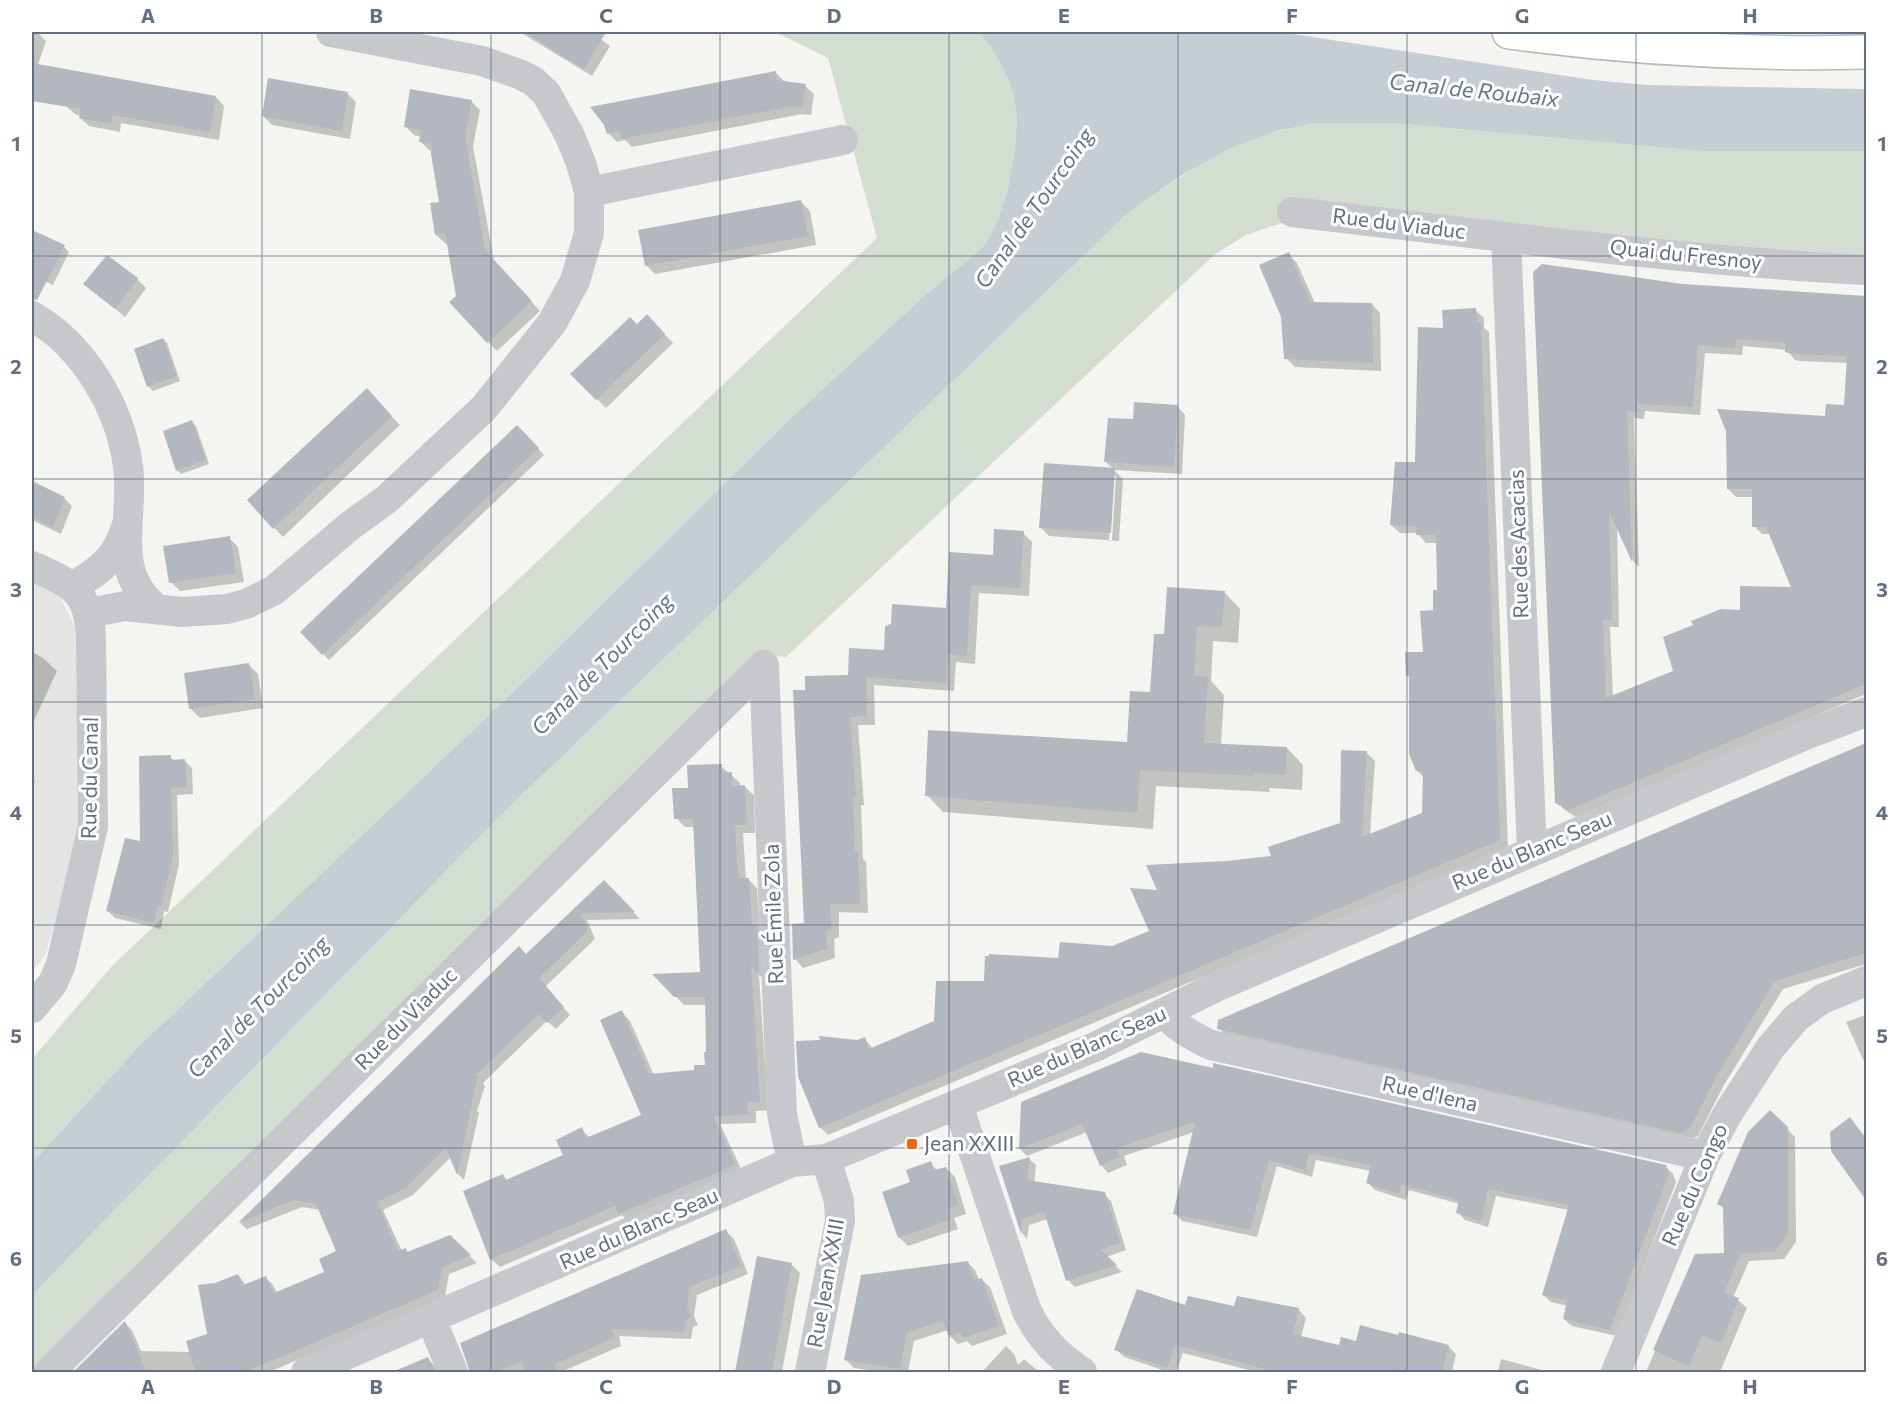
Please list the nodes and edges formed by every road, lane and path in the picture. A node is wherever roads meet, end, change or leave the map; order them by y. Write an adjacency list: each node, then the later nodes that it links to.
1 (331, 32): 5 (street)
2 (1509, 32): 3 (highway)
3 (1866, 52)
4 (843, 140): 5 (street)
5 (589, 192): 13 (street)
6 (1292, 212): 7 (street, Rue du Viaduc)
7 (1506, 237): 8 (street, Quai du Fresnoy); 17 (street, Rue des Acacias)
8 (1866, 270)
9 (32, 316): 10 (street)
10 (128, 518): 12 (street); 13 (street)
11 (32, 566): 12 (street)
12 (72, 586): 14 (street, Rue du Canal)
13 (156, 608): 14 (street)
14 (89, 613): 19 (street, Rue du Canal)
15 (764, 665): 24 (street, Rue Émile Zola); 26 (street, Rue du Viaduc)
16 (1866, 712): 17 (street, Rue du Blanc Seau)
17 (1532, 851): 20 (street, Rue du Blanc Seau)
18 (1866, 981): 22 (street, Rue du Congo)
19 (32, 1008)
20 (1164, 1013): 21 (street, Rue du Blanc Seau); 22 (street, Rue d'Iena)
21 (958, 1104): 23 (street, Rue du Blanc Seau); 30 (street)
22 (1704, 1156): 31 (street, Rue du Congo)
23 (826, 1159): 24 (street, Rue du Blanc Seau); 29 (street, Rue Jean XXIII)
24 (792, 1162): 25 (street, Rue du Blanc Seau)
25 (431, 1319): 27 (street, Rue du Blanc Seau); 28 (street)
26 (49, 1372)
27 (306, 1372)
28 (453, 1372)
29 (810, 1372)
30 (1082, 1372)
31 (1616, 1372)

